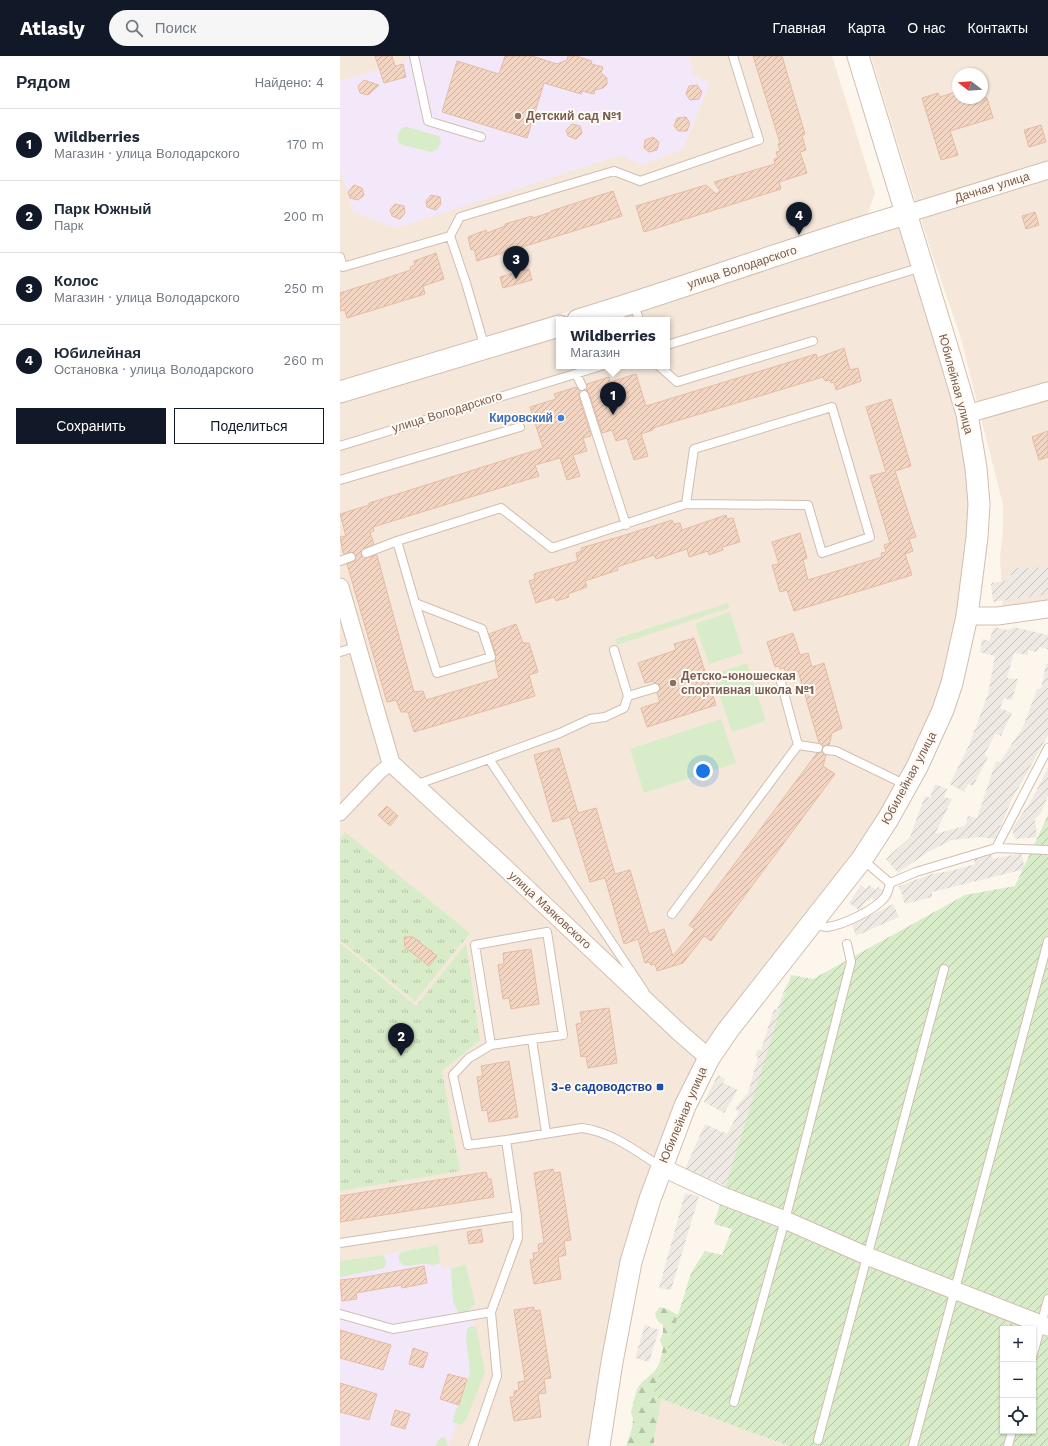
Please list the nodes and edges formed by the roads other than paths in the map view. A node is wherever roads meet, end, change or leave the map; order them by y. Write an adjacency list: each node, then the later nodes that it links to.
1 (414, 56): 4 (lane)
2 (733, 56): 7 (lane)
3 (858, 56): 6 (street, Юбилейная улица)
4 (481, 137)
5 (1048, 170): 6 (street, Дачная улица)
6 (906, 214): 9 (street, Юбилейная улица); 10 (street, улица Володарского)
7 (450, 236): 8 (lane); 15 (lane)
8 (340, 257)
9 (922, 267): 14 (lane); 23 (street, Юбилейная улица)
10 (637, 312): 11 (street, улица Володарского)
11 (600, 317)
12 (556, 327): 15 (street)
13 (813, 341): 17 (lane)
14 (670, 344)
15 (485, 348): 21 (street)
16 (592, 369): 18 (lane, улица Володарского)
17 (662, 369)
18 (576, 374): 19 (lane); 25 (lane, улица Володарского)
19 (582, 386)
20 (1048, 391): 23 (street)
21 (340, 392)
22 (584, 395): 28 (lane)
23 (967, 414): 36 (street, Юбилейная улица)
24 (520, 427): 26 (lane)
25 (340, 446)
26 (340, 480)
27 (686, 504): 27 (lane); 28 (lane)
28 (626, 524): 29 (lane)
29 (397, 541): 30 (lane); 34 (lane)
30 (366, 553)
31 (351, 557): 32 (lane)
32 (340, 561)
33 (340, 587): 37 (street)
34 (415, 603): 34 (lane)
35 (1048, 609): 36 (street)
36 (967, 616): 50 (street, Юбилейная улица)
37 (356, 647): 39 (lane); 48 (street)
38 (614, 650): 42 (lane)
39 (340, 652)
40 (781, 682): 43 (lane)
41 (656, 688): 42 (lane)
42 (628, 696): 47 (lane)
43 (798, 745): 44 (lane); 56 (lane)
44 (818, 748)
45 (1048, 748): 52 (lane)
46 (827, 750): 50 (lane)
47 (489, 759): 49 (lane); 62 (lane)
48 (391, 763): 49 (street, улица Маяковского); 51 (street)
49 (415, 785): 58 (street, улица Маяковского)
50 (907, 785): 54 (street, Юбилейная улица)
51 (340, 814)
52 (996, 848): 53 (lane); 55 (lane)
53 (1048, 850)
54 (862, 859): 55 (lane); 57 (street, Юбилейная улица)
55 (890, 883): 57 (lane)
56 (672, 914)
57 (811, 924): 65 (street, Юбилейная улица)
58 (552, 925): 62 (street, улица Маяковского); 63 (lane); 64 (lane)
59 (1048, 941): 73 (lane)
60 (847, 944): 70 (lane)
61 (944, 969): 72 (lane)
62 (659, 1013): 65 (street, улица Маяковского)
63 (532, 1039): 64 (lane); 66 (lane)
64 (490, 1045): 67 (lane)
65 (709, 1058): 68 (street, Юбилейная улица)
66 (546, 1133): 67 (lane); 68 (lane)
67 (506, 1140): 69 (lane)
68 (661, 1168): 70 (street); 83 (street, Юбилейная улица)
69 (517, 1216): 71 (lane); 75 (lane)
70 (785, 1220): 72 (street); 79 (lane)
71 (340, 1243)
72 (867, 1256): 73 (street); 81 (lane)
73 (955, 1290): 77 (street); 84 (lane)
74 (1048, 1299): 77 (lane)
75 (491, 1312): 76 (lane); 82 (lane)
76 (340, 1314)
77 (1045, 1326): 78 (lane)
78 (1036, 1347)
79 (734, 1402)
80 (1011, 1434): 85 (lane)
81 (818, 1440)
82 (473, 1446)
83 (599, 1446)
84 (913, 1446)
85 (1008, 1446)

